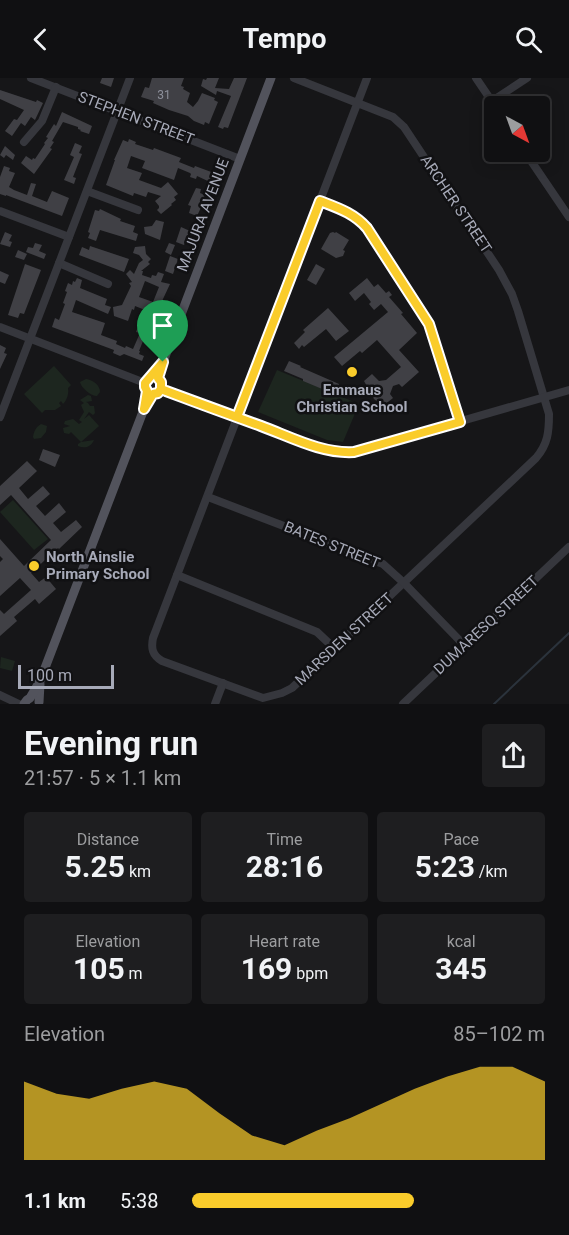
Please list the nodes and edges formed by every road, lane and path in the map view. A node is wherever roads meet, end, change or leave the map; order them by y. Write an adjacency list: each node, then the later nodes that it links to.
1 (31, 78): 8 (street, STEPHEN STREET)
2 (130, 78): 12 (street)
3 (271, 78): 14 (main road, MAJURA AVENUE)
4 (294, 78): 11 (street, ARCHER STREET)
5 (367, 78): 11 (street, MARSDEN STREET)
6 (476, 78): 9 (street)
7 (527, 78): 10 (street)
8 (56, 87): 12 (street, STEPHEN STREET); 13 (street)
9 (488, 96)
10 (504, 96)
11 (357, 103): 17 (street, MARSDEN STREET); 28 (street, ARCHER STREET)
12 (117, 111): 14 (street, STEPHEN STREET); 16 (street)
13 (24, 142)
14 (240, 159): 26 (main road, MAJURA AVENUE)
15 (532, 162): 20 (street)
16 (87, 191): 18 (street); 21 (street)
17 (320, 201): 30 (street, MARSDEN STREET); 31 (street)
18 (138, 210)
19 (0, 211): 21 (street)
20 (569, 217)
21 (69, 237): 22 (street)
22 (59, 263): 23 (street); 25 (street)
23 (108, 284)
24 (0, 327): 25 (street)
25 (30, 338): 26 (street); 29 (street)
26 (152, 385): 30 (street); 40 (main road)
27 (569, 390): 28 (street)
28 (544, 397): 31 (street); 35 (street, MARSDEN STREET)
29 (0, 417)
30 (237, 417): 31 (street); 32 (street, MARSDEN STREET)
31 (460, 422)
32 (208, 496): 34 (street, MARSDEN STREET); 35 (street, BATES STREET)
33 (569, 547): 36 (street, DUMARESQ STREET)
34 (177, 575): 37 (street); 38 (street, MARSDEN STREET)
35 (404, 583): 36 (street, BATES STREET); 37 (street, MARSDEN STREET)
36 (464, 645): 42 (street, DUMARESQ STREET)
37 (334, 648): 38 (street, MARSDEN STREET)
38 (223, 683): 41 (street)
39 (0, 695): 40 (street)
40 (30, 702)
41 (215, 704)
42 (404, 704)

